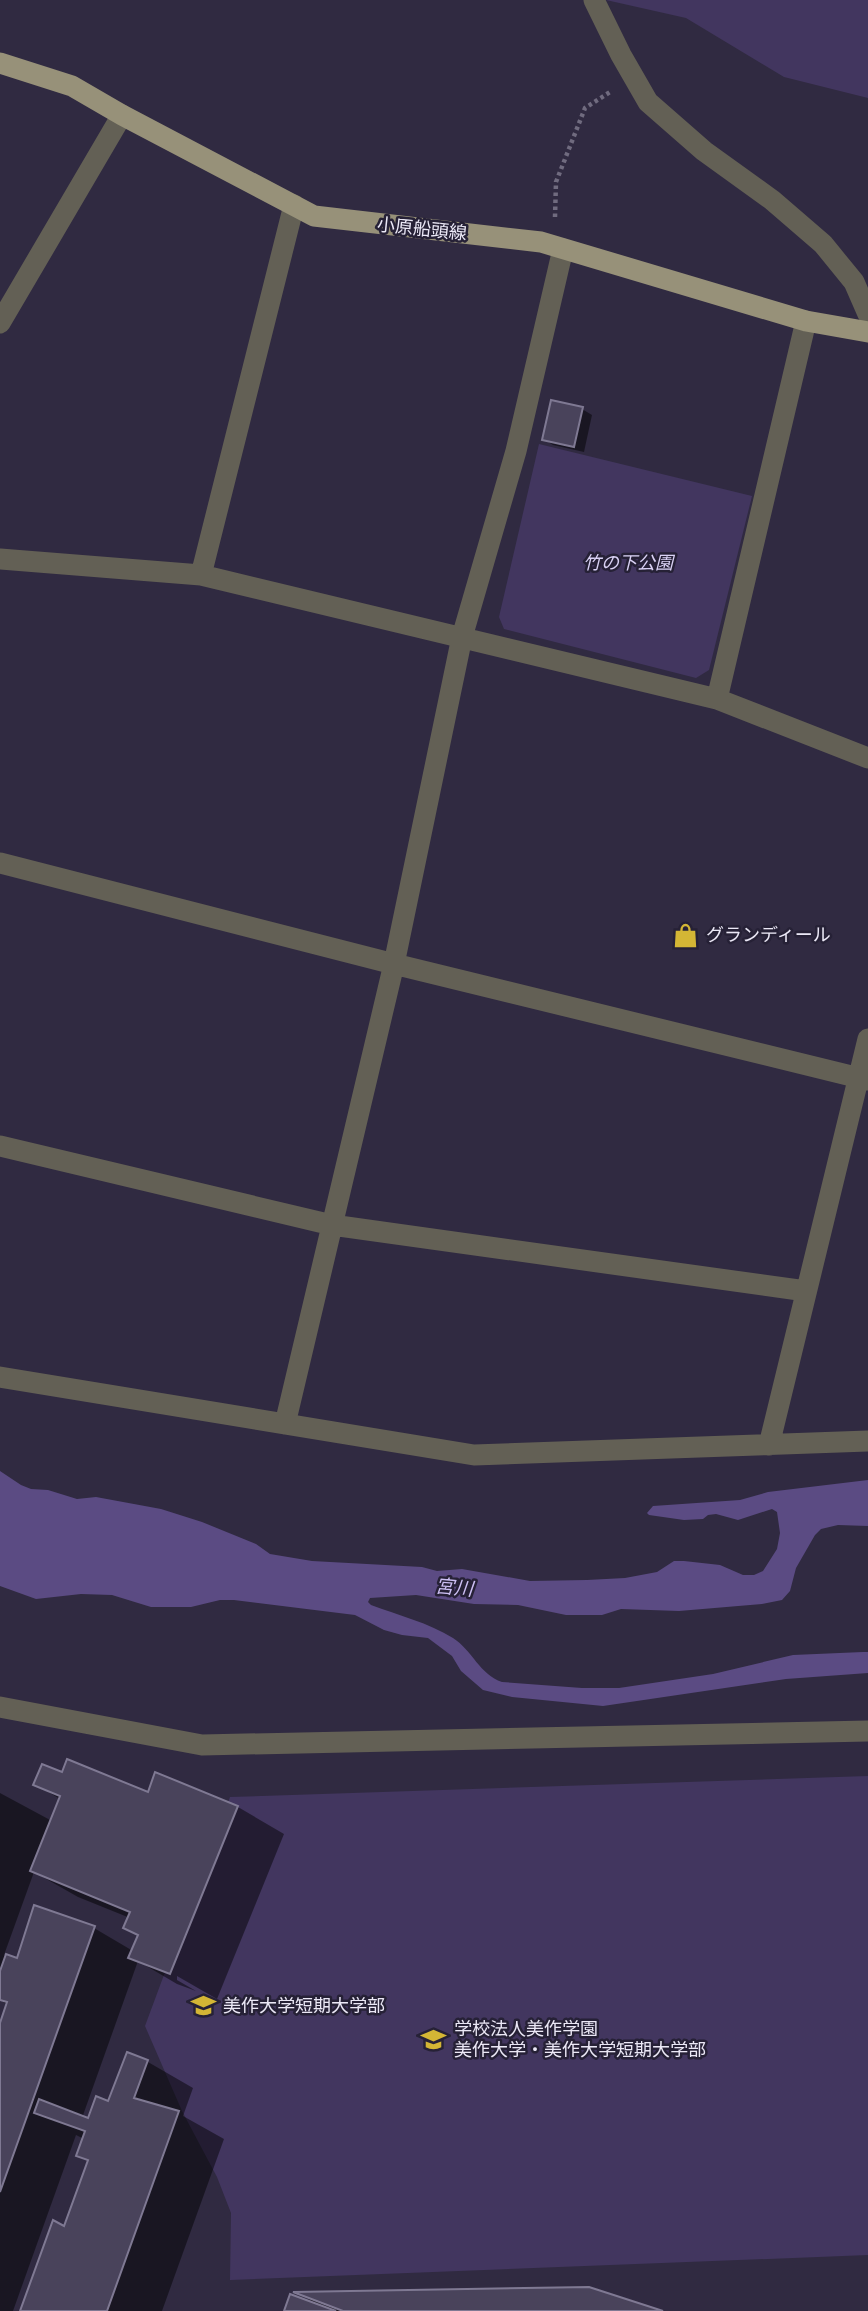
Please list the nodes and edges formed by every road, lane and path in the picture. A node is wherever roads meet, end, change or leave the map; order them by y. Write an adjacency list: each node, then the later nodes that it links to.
1 (594, 0): 3 (street)
2 (0, 63): 4 (main road, 小原船頭線)
3 (634, 78): 6 (path); 7 (street)
4 (122, 116): 5 (main road, 小原船頭線); 9 (street)
5 (294, 205): 6 (main road, 小原船頭線); 12 (street)
6 (563, 249): 8 (main road, 小原船頭線); 13 (street)
7 (868, 314)
8 (806, 321): 10 (main road, 小原船頭線); 14 (street)
9 (0, 323)
10 (868, 332)
11 (0, 559): 12 (street)
12 (201, 575): 13 (street)
13 (462, 637): 14 (street); 17 (street)
14 (717, 699): 15 (street)
15 (868, 758)
16 (0, 863): 17 (street)
17 (394, 964): 19 (street); 21 (street)
18 (868, 1039): 19 (street)
19 (863, 1079): 22 (street)
20 (0, 1146): 21 (street)
21 (332, 1225): 22 (street); 24 (street)
22 (806, 1291): 26 (street)
23 (0, 1377): 24 (street)
24 (285, 1424): 26 (street)
25 (868, 1441): 26 (street)
26 (769, 1446)
27 (0, 1707): 28 (street)
28 (868, 1731)

